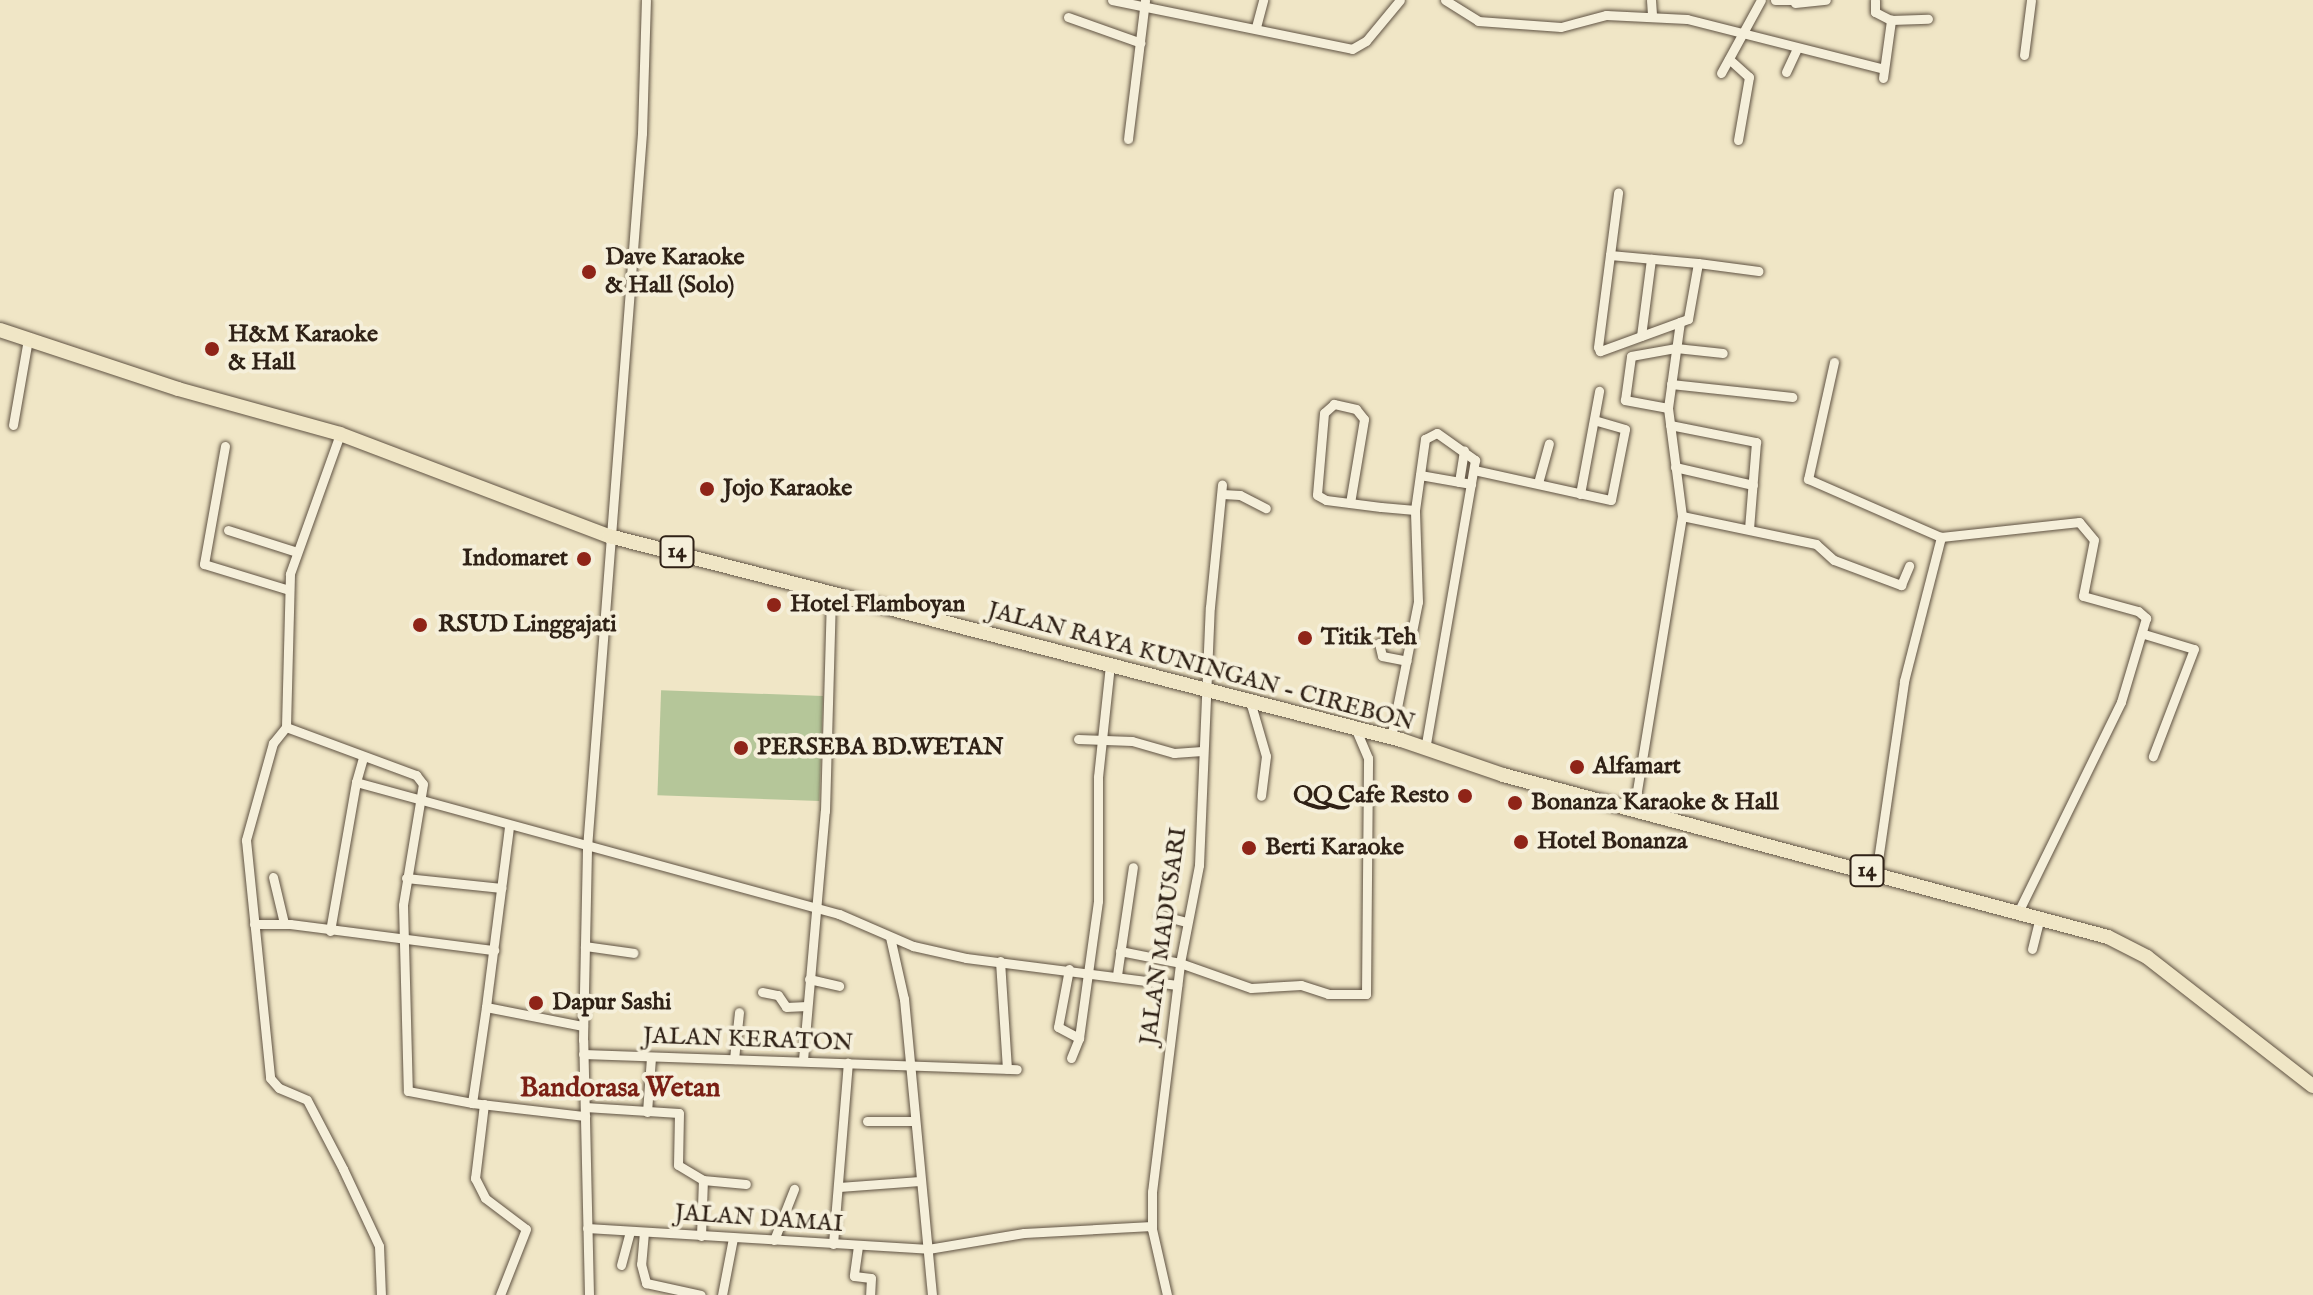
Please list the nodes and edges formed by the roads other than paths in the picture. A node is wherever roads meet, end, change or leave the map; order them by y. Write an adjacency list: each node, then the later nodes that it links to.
1 (646, 0): 65 (street)
2 (1112, 0): 13 (street)
3 (1263, 0): 18 (street)
4 (1400, 0): 18 (street)
5 (1445, 0): 14 (street)
6 (1651, 0): 14 (street)
7 (1761, 0): 19 (street)
8 (1775, 0): 12 (street)
9 (1826, 0): 12 (street)
10 (1875, 0): 17 (street)
11 (2031, 0): 22 (street)
12 (1796, 1)
13 (1145, 2): 18 (street); 20 (street)
14 (1652, 14): 19 (street)
15 (1068, 17): 20 (street)
16 (1928, 19): 17 (street)
17 (1891, 20): 21 (street)
18 (1256, 27)
19 (1742, 36): 21 (street); 23 (street)
20 (1141, 43): 26 (street)
21 (1797, 48): 24 (street)
22 (2024, 55)
23 (1729, 59): 25 (street); 27 (street)
24 (1786, 72)
25 (1721, 73)
26 (1128, 139)
27 (1738, 140)
28 (1618, 193): 29 (street)
29 (1610, 255): 30 (street); 35 (street)
30 (1651, 259): 31 (street); 35 (street)
31 (1698, 263): 32 (street); 33 (street)
32 (1758, 271)
33 (1680, 322): 35 (street); 37 (street)
34 (0, 330): 36 (highway, JALAN RAYA KUNINGAN - CIREBON / 14)
35 (1641, 336)
36 (28, 339): 45 (street); 47 (highway, JALAN RAYA KUNINGAN - CIREBON / 14)
37 (1676, 348): 38 (street); 40 (street); 43 (street)
38 (1723, 353)
39 (1834, 362): 66 (street)
40 (1671, 384): 42 (street); 43 (street)
41 (1599, 391): 44 (street)
42 (1792, 397)
43 (1668, 408): 46 (street)
44 (1594, 420): 58 (street); 58 (street)
45 (13, 425)
46 (1670, 425): 51 (street); 57 (street)
47 (340, 434): 65 (highway, JALAN RAYA KUNINGAN - CIREBON / 14); 67 (street)
48 (1549, 443): 55 (street)
49 (225, 446): 69 (street)
50 (1464, 450): 52 (street); 53 (street); 54 (street)
51 (1675, 467): 57 (street); 62 (street)
52 (1474, 470): 55 (street); 56 (street)
53 (1420, 475): 54 (street); 61 (street)
54 (1459, 482): 56 (street)
55 (1538, 483): 58 (street)
56 (1471, 484): 81 (street)
57 (1753, 485): 63 (street)
58 (1580, 494)
59 (1350, 503): 59 (street); 61 (street)
60 (1266, 508): 75 (street, JALAN MADUSARI)
61 (1415, 510): 73 (street)
62 (1682, 516): 63 (street); 88 (street)
63 (1749, 529): 68 (street)
64 (228, 530): 67 (street)
65 (609, 536): 70 (highway, JALAN RAYA KUNINGAN - CIREBON / 14); 90 (street)
66 (1941, 537): 71 (street); 92 (street)
67 (297, 552): 69 (street)
68 (1909, 566)
69 (289, 590): 77 (street)
70 (831, 594): 74 (highway, JALAN RAYA KUNINGAN - CIREBON / 14); 96 (street)
71 (2144, 634): 83 (street); 97 (street)
72 (1379, 643): 73 (street)
73 (1407, 661): 78 (street)
74 (1110, 665): 75 (highway, JALAN RAYA KUNINGAN - CIREBON / 14); 80 (street)
75 (1206, 689): 76 (highway, JALAN RAYA KUNINGAN - CIREBON / 14); 82 (street, JALAN MADUSARI)
76 (1250, 701): 78 (highway, JALAN RAYA KUNINGAN - CIREBON / 14); 86 (street)
77 (286, 727): 84 (street); 102 (street)
78 (1374, 734): 81 (highway, JALAN RAYA KUNINGAN - CIREBON / 14); 112 (street)
79 (1078, 739): 80 (street)
80 (1103, 741): 82 (street); 114 (street)
81 (1425, 748): 88 (highway, JALAN RAYA KUNINGAN - CIREBON / 14)
82 (1202, 751): 100 (street, JALAN MADUSARI)
83 (2153, 756)
84 (363, 758): 85 (street); 87 (street)
85 (356, 782): 87 (street); 103 (street)
86 (1261, 796)
87 (423, 799): 89 (street); 94 (street)
88 (1634, 809): 92 (highway, JALAN RAYA KUNINGAN - CIREBON / 14)
89 (509, 827): 90 (street); 95 (street)
90 (587, 848): 96 (street); 106 (street)
91 (1133, 867): 109 (street)
92 (1876, 874): 97 (highway, JALAN RAYA KUNINGAN - CIREBON / 14)
93 (273, 877): 101 (street)
94 (406, 878): 95 (street); 104 (street)
95 (501, 888): 108 (street)
96 (817, 908): 105 (street); 116 (street)
97 (2017, 914): 99 (highway, JALAN RAYA KUNINGAN - CIREBON / 14)
98 (1160, 915): 100 (street)
99 (2039, 921): 107 (street); 132 (highway, JALAN RAYA KUNINGAN - CIREBON / 14)
100 (1187, 922): 112 (street, JALAN MADUSARI)
101 (284, 923): 102 (street); 103 (street)
102 (254, 924): 155 (street)
103 (330, 931): 104 (street)
104 (402, 937): 108 (street); 133 (street)
105 (890, 937): 111 (street); 131 (street)
106 (585, 946): 110 (street); 123 (street)
107 (2032, 949)
108 (494, 950): 121 (street)
109 (1120, 951): 112 (street); 115 (street)
110 (634, 953)
111 (1000, 961): 113 (street); 131 (street, JALAN KERATON)
112 (1180, 963): 117 (street, JALAN MADUSARI)
113 (1069, 969): 114 (street); 124 (street)
114 (1090, 972): 115 (street); 124 (street)
115 (1117, 975): 117 (street)
116 (809, 979): 118 (street); 120 (street)
117 (1177, 985): 144 (street, JALAN MADUSARI)
118 (839, 986)
119 (762, 992): 120 (street)
120 (807, 1006): 129 (street)
121 (486, 1007): 123 (street); 133 (street)
122 (739, 1012): 128 (street)
123 (583, 1026): 125 (street)
124 (1079, 1038): 127 (street)
125 (583, 1054): 126 (street, JALAN KERATON); 135 (street)
126 (651, 1057): 128 (street, JALAN KERATON); 136 (street)
127 (1071, 1058)
128 (734, 1059): 129 (street, JALAN KERATON)
129 (803, 1060): 130 (street, JALAN KERATON)
130 (848, 1063): 131 (street, JALAN KERATON); 142 (street)
131 (910, 1067): 138 (street)
132 (2313, 1086)
133 (472, 1103): 134 (street)
134 (484, 1104): 135 (street); 156 (street)
135 (585, 1112): 136 (street); 145 (street)
136 (647, 1112): 139 (street)
137 (867, 1121): 138 (street)
138 (914, 1121): 140 (street)
139 (703, 1180): 141 (street); 148 (street)
140 (920, 1181): 142 (street); 153 (street)
141 (746, 1184)
142 (839, 1187): 151 (street)
143 (794, 1189): 150 (street)
144 (1152, 1226): 153 (street, JALAN DAMAI); 162 (street, JALAN MADUSARI)
145 (587, 1228): 146 (street, JALAN DAMAI); 157 (street)
146 (630, 1231): 147 (street, JALAN DAMAI); 154 (street)
147 (644, 1232): 148 (street, JALAN DAMAI); 158 (street)
148 (701, 1236): 149 (street, JALAN DAMAI)
149 (733, 1238): 150 (street, JALAN DAMAI); 159 (street)
150 (774, 1240): 151 (street, JALAN DAMAI)
151 (833, 1244): 152 (street, JALAN DAMAI)
152 (858, 1246): 153 (street, JALAN DAMAI); 160 (street)
153 (928, 1249): 161 (street)
154 (621, 1265)
155 (381, 1295)
156 (500, 1295)
157 (589, 1295)
158 (701, 1295)
159 (722, 1295)
160 (870, 1295)
161 (932, 1295)
162 (1167, 1295)

